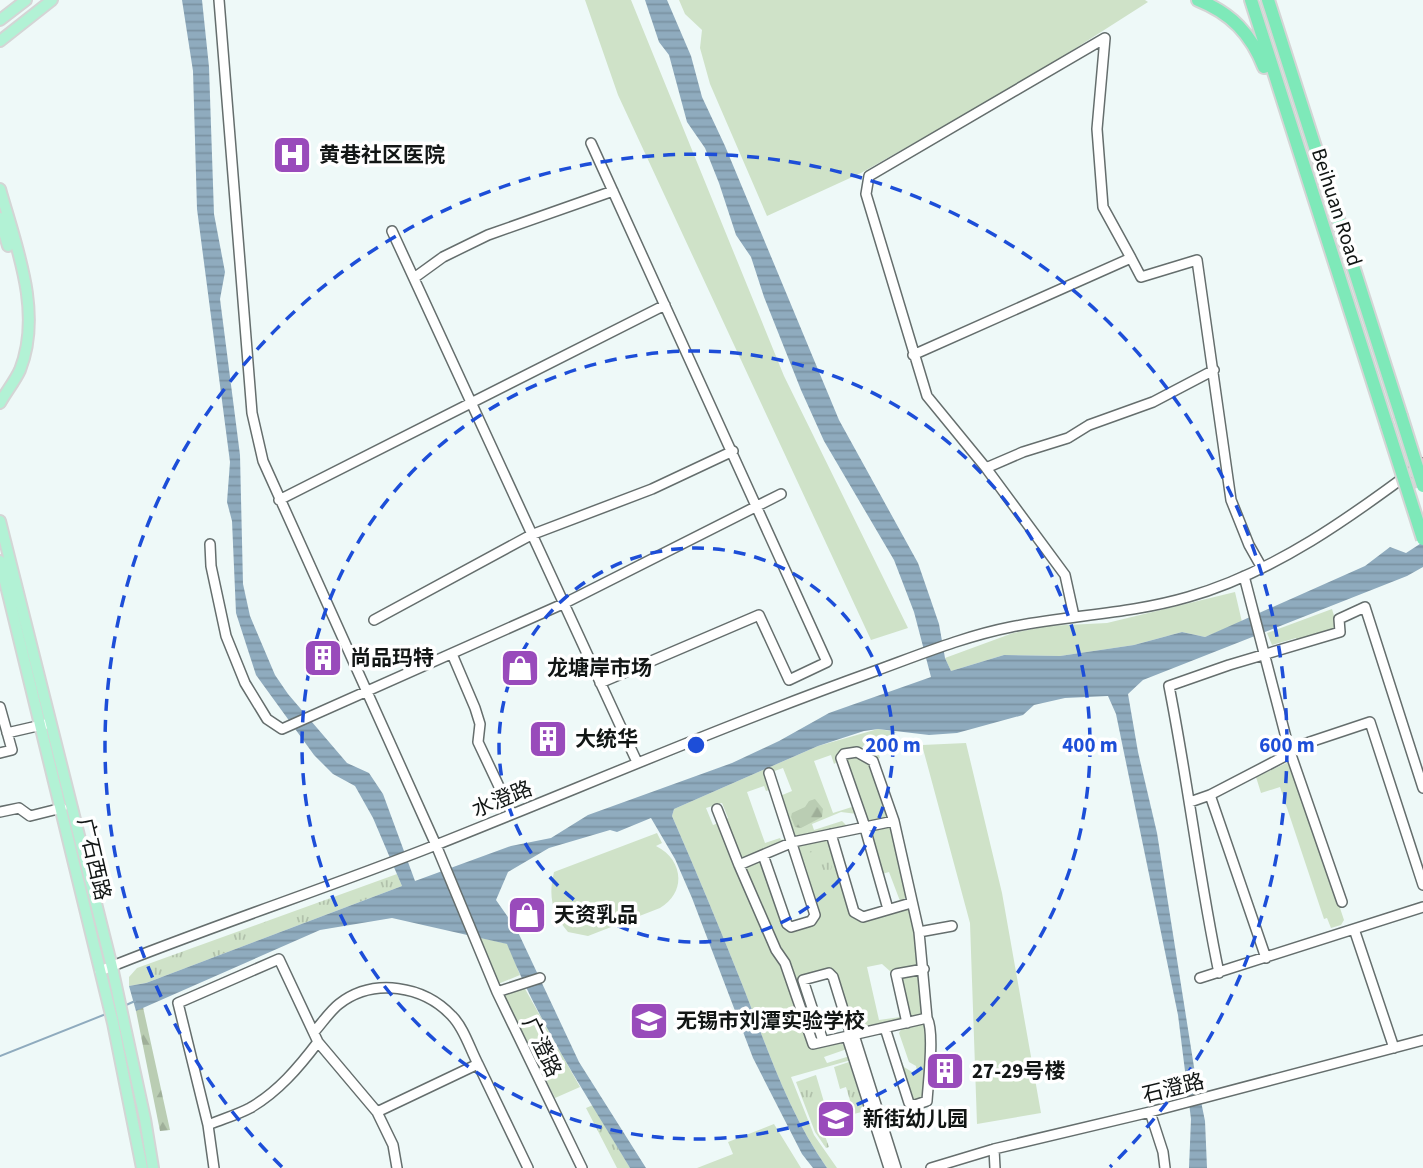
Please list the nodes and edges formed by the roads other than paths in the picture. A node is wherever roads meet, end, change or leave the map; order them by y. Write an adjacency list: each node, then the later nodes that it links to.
1 (26, 0): 9 (main road)
2 (52, 0): 10 (main road)
3 (219, 0): 30 (street, 广澄路)
4 (1198, 0): 11 (highway)
5 (1251, 0): 11 (highway, Beihuan Road)
6 (1268, 0): 8 (highway, Beihuan Road)
7 (1278, 0): 8 (highway)
8 (1273, 16): 28 (highway, Beihuan Road, bridge)
9 (0, 20)
10 (0, 41)
11 (1289, 119): 34 (highway, Beihuan Road, bridge)
12 (591, 143): 14 (street)
13 (0, 189): 23 (main road)
14 (613, 191): 18 (street); 19 (street)
15 (0, 218): 22 (main road)
16 (392, 231): 18 (street)
17 (1130, 258): 20 (street); 20 (street); 21 (street)
18 (414, 278): 24 (street)
19 (666, 305): 24 (street); 25 (street)
20 (913, 355): 27 (street)
21 (1214, 370): 27 (street); 37 (street)
22 (0, 381)
23 (0, 403)
24 (472, 403): 30 (street); 33 (street)
25 (733, 451): 31 (street); 33 (street)
26 (1423, 463): 37 (street, 水澄路)
27 (986, 468): 40 (street)
28 (1423, 486)
29 (781, 494): 31 (street)
30 (279, 500): 45 (street, 广澄路)
31 (757, 505): 39 (street); 44 (street)
32 (0, 521): 47 (main road)
33 (531, 535): 39 (street); 41 (street)
34 (1423, 539)
35 (210, 544): 45 (street)
36 (0, 561): 47 (main road, 广石西路)
37 (1262, 568): 38 (street, 水澄路)
38 (1244, 576): 40 (street, 水澄路); 43 (street)
39 (565, 603): 42 (street); 44 (street)
40 (1074, 616): 51 (street, 水澄路)
41 (374, 620)
42 (452, 654): 45 (street); 59 (street)
43 (1265, 655): 49 (street); 53 (street); 55 (street)
44 (600, 683): 51 (street)
45 (368, 692): 64 (street, 广澄路)
46 (0, 707): 48 (street)
47 (46, 724): 48 (street); 56 (main road, 广石西路); 76 (main road)
48 (7, 733): 50 (street)
49 (1290, 751): 54 (street); 67 (street); 68 (street)
50 (0, 753)
51 (638, 762): 59 (street, 水澄路)
52 (769, 773): 63 (street)
53 (1423, 788)
54 (1210, 794): 55 (street); 75 (street)
55 (1190, 802): 79 (street)
56 (62, 808): 58 (street); 78 (main road, 广石西路)
57 (717, 809): 66 (street)
58 (0, 813)
59 (512, 814): 64 (street, 水澄路)
60 (894, 821): 61 (street); 61 (street); 74 (street)
61 (864, 827): 62 (street); 71 (street)
62 (831, 834): 63 (street); 71 (street)
63 (793, 842): 65 (street); 65 (street)
64 (436, 845): 76 (street, 水澄路); 82 (street, 广澄路)
65 (764, 855): 66 (street)
66 (739, 865): 84 (street)
67 (1423, 885)
68 (1342, 902)
69 (911, 903): 71 (street)
70 (1423, 907): 73 (street)
71 (888, 909)
72 (952, 926): 74 (street)
73 (1354, 929): 75 (street); 94 (street)
74 (919, 932): 77 (street)
75 (1266, 958): 79 (street)
76 (112, 967): 78 (street, 水澄路); 86 (main road)
77 (923, 969): 85 (street); 87 (street)
78 (100, 971): 86 (main road, 广石西路)
79 (1219, 972): 81 (street)
80 (540, 978): 82 (street)
81 (1200, 978)
82 (497, 992): 105 (street, 广澄路)
83 (806, 992): 84 (street); 90 (street); 92 (street)
84 (796, 994): 92 (street)
85 (927, 1018): 87 (street); 88 (street)
86 (118, 1022): 100 (main road, 广石西路); 101 (main road)
87 (907, 1023): 88 (street)
88 (885, 1028): 90 (street)
89 (314, 1032): 93 (street); 95 (street); 98 (street)
90 (851, 1036): 92 (street); 106 (street); 107 (street)
91 (1423, 1040): 94 (street, 石澄路)
92 (823, 1041)
93 (318, 1042): 96 (street); 98 (street)
94 (1394, 1048): 97 (street, 石澄路)
95 (478, 1064): 96 (street); 104 (street)
96 (377, 1112): 103 (street)
97 (1150, 1112): 99 (street, 石澄路); 110 (street)
98 (208, 1125): 102 (street)
99 (994, 1149): 108 (street, 石澄路); 109 (street)
100 (142, 1168)
101 (153, 1168)
102 (214, 1168)
103 (397, 1168)
104 (528, 1168)
105 (582, 1168)
106 (889, 1168)
107 (896, 1168)
108 (931, 1168)
109 (995, 1168)
110 (1165, 1168)

